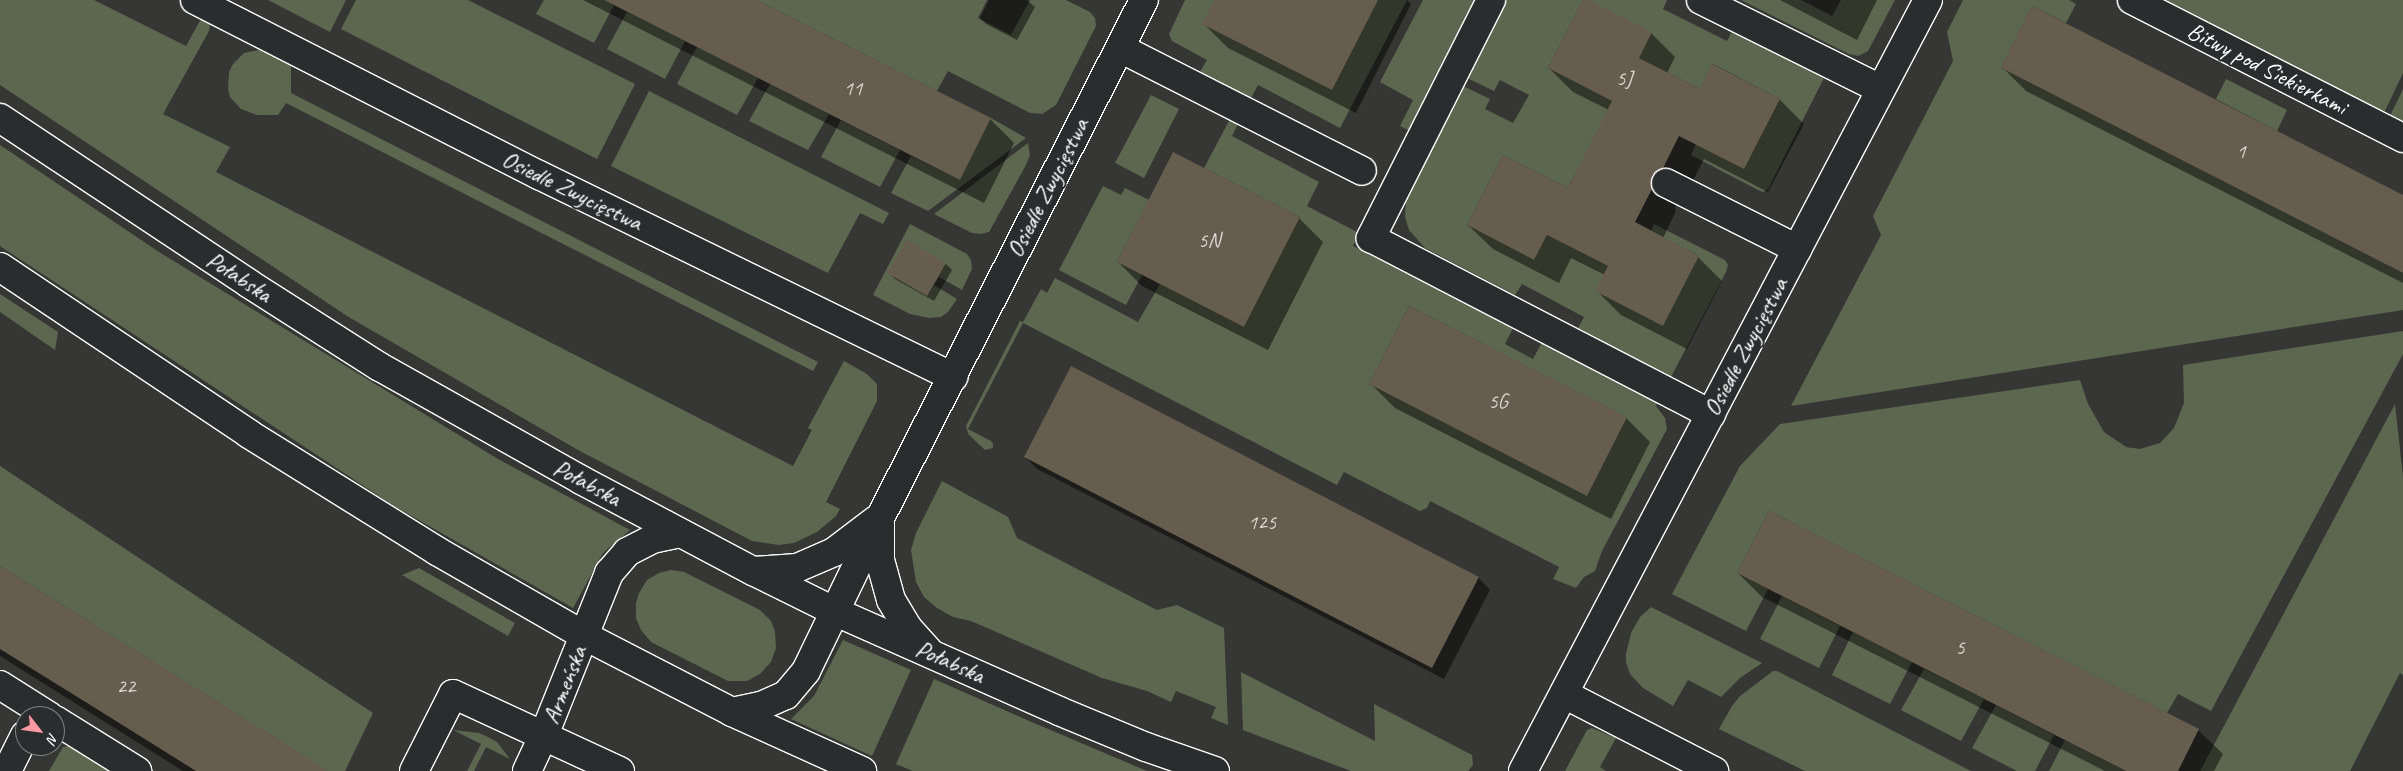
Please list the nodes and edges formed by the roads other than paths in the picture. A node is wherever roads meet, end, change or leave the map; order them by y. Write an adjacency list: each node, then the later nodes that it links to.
1 (195, 0): 15 (street, Osiedle Zwycięstwa)
2 (1144, 0): 7 (street, Osiedle Zwycięstwa)
3 (1491, 0): 16 (street)
4 (1702, 0): 8 (street)
5 (1928, 0): 8 (street, Osiedle Zwycięstwa)
6 (2132, 0): 10 (street, Bitwy pod Siekierkami)
7 (1120, 48): 11 (street); 15 (street, Osiedle Zwycięstwa)
8 (1880, 89): 13 (street, Osiedle Zwycięstwa)
9 (0, 118): 18 (street, Połabska)
10 (2403, 138)
11 (1362, 171)
12 (1666, 184): 13 (street)
13 (1797, 249): 16 (street, Osiedle Zwycięstwa)
14 (0, 267): 21 (street)
15 (952, 377): 17 (street, Osiedle Zwycięstwa)
16 (1711, 414): 24 (street, Osiedle Zwycięstwa)
17 (880, 518): 19 (street); 20 (street, Osiedle Zwycięstwa); 22 (street)
18 (680, 533): 19 (street, Połabska); 21 (street, Armeńska)
19 (753, 571): 20 (street, Połabska)
20 (836, 612): 22 (street, Połabska); 26 (street, Osiedle Zwycięstwa)
21 (585, 636): 26 (street); 28 (street, Armeńska)
22 (931, 654): 36 (street, Połabska)
23 (0, 685): 25 (street)
24 (1564, 694): 37 (street, Osiedle Zwycięstwa); 38 (street)
25 (31, 706)
26 (732, 712): 35 (street)
27 (65, 728): 31 (street)
28 (544, 735): 32 (street, Armeńska); 33 (street, Armeńska); 34 (street)
29 (15, 755): 30 (street)
30 (7, 771)
31 (137, 771)
32 (414, 771)
33 (526, 771)
34 (620, 771)
35 (862, 771)
36 (1215, 771)
37 (1523, 771)
38 (1714, 771)

